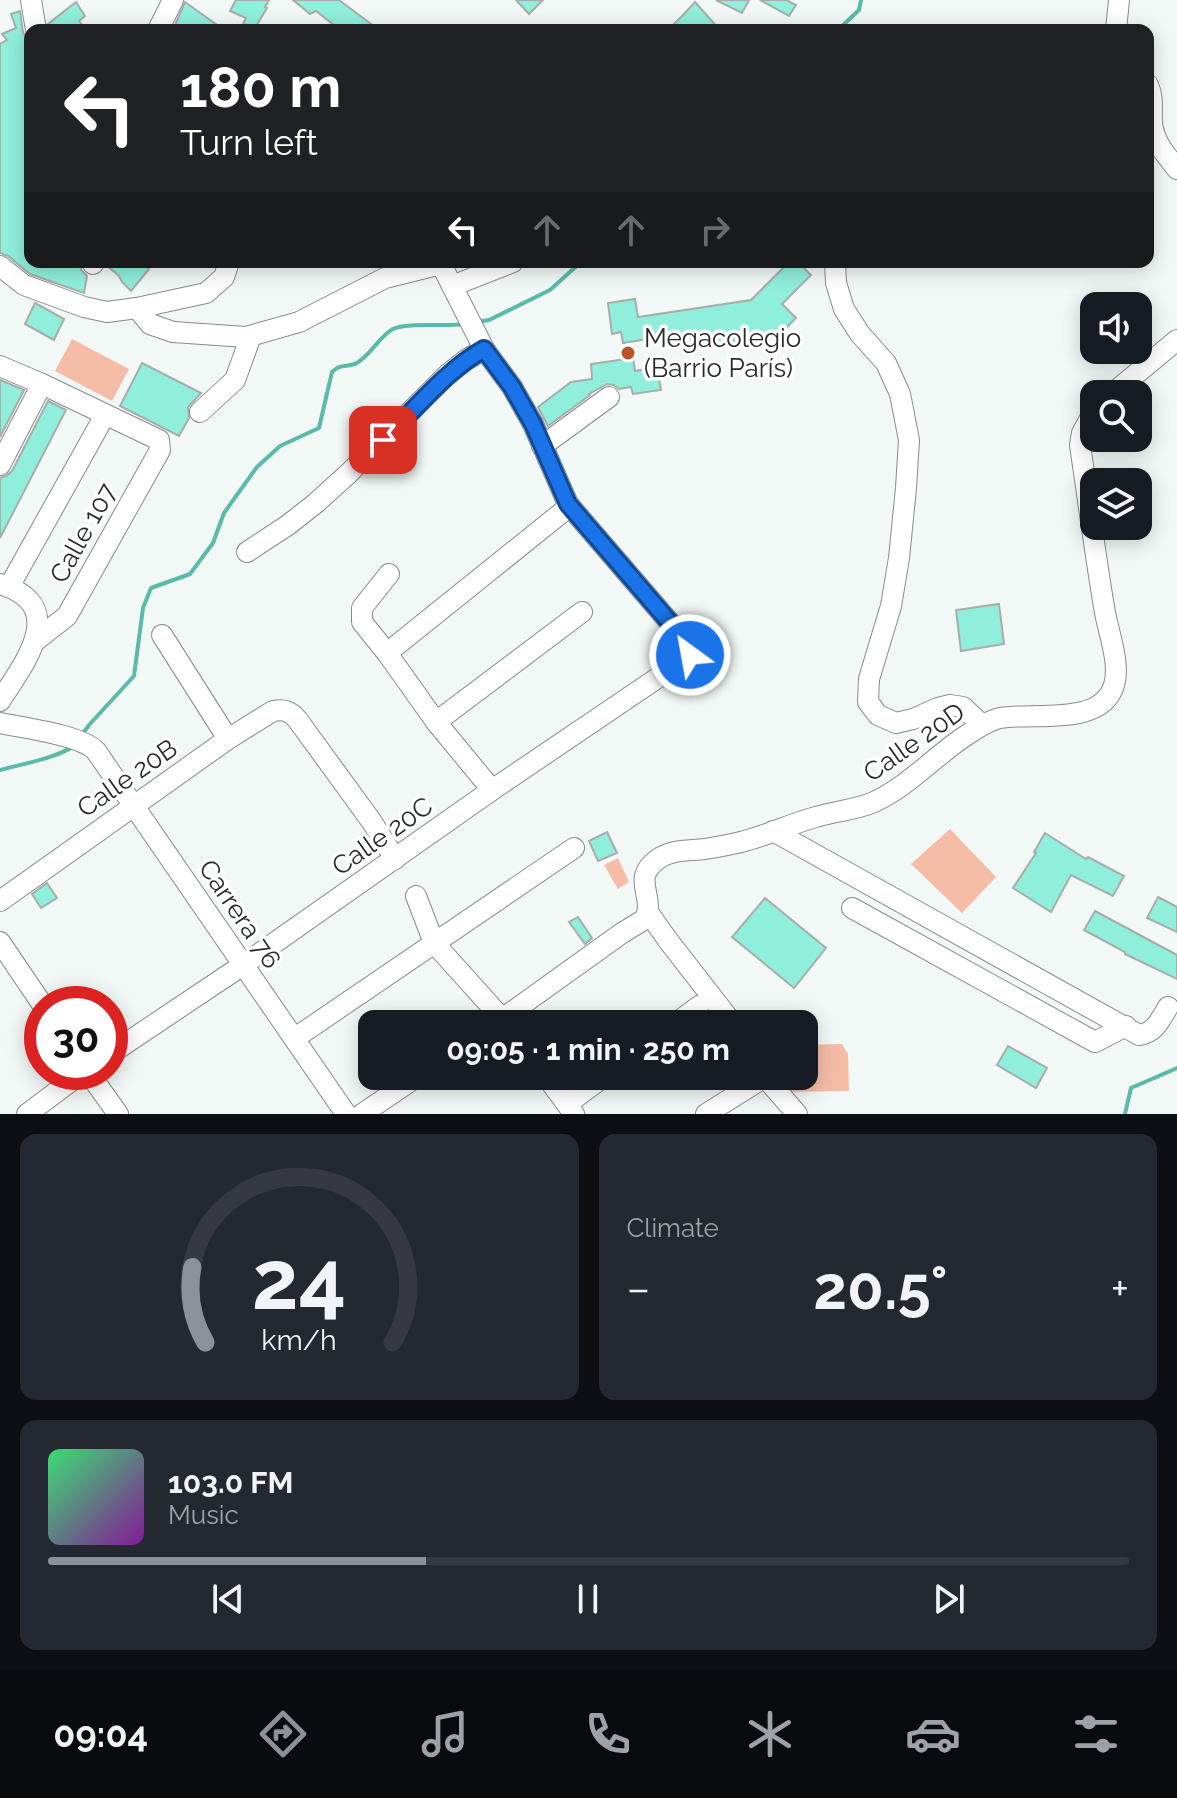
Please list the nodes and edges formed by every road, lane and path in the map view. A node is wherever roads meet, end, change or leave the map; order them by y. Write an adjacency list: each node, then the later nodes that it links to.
1 (31, 0): 4 (street)
2 (173, 0): 5 (street)
3 (1119, 0): 6 (street)
4 (35, 24)
5 (161, 24)
6 (1117, 24)
7 (1154, 132): 8 (street)
8 (1177, 169)
9 (0, 266): 16 (street)
10 (227, 268): 16 (street)
11 (425, 268): 17 (street)
12 (443, 268): 15 (street)
13 (503, 268): 15 (street)
14 (835, 268): 40 (street)
15 (457, 295): 18 (street)
16 (137, 308): 17 (street)
17 (251, 336): 24 (street)
18 (480, 340): 26 (street); 30 (street)
19 (1177, 340): 21 (street)
20 (0, 366): 22 (street)
21 (1129, 380)
22 (42, 384): 25 (street); 28 (street)
23 (609, 397): 26 (street)
24 (200, 412)
25 (105, 415): 32 (street); 35 (street, Calle 107)
26 (542, 446): 42 (street, Calle 20C)
27 (1081, 452): 40 (street, Calle 20D)
28 (0, 465)
29 (565, 510): 36 (street)
30 (247, 552)
31 (389, 574): 36 (street)
32 (4, 585): 35 (street, Calle 107)
33 (582, 612): 38 (street)
34 (162, 635): 41 (street)
35 (35, 641): 37 (street, Calle 107)
36 (387, 653): 38 (street)
37 (0, 701)
38 (436, 722): 42 (street)
39 (0, 723): 43 (street, Carrera 76)
40 (982, 725): 44 (street, Calle 20D)
41 (228, 739): 43 (street, Calle 20B); 46 (street, Calle 20B)
42 (492, 790): 46 (street, Calle 20C)
43 (134, 805): 48 (street, Calle 20B); 53 (street, Carrera 76)
44 (773, 831): 50 (street, Calle 20D); 61 (street)
45 (574, 848): 52 (street)
46 (395, 859): 53 (street, Calle 20C)
47 (416, 896): 52 (street)
48 (0, 901)
49 (852, 908): 61 (street)
50 (648, 912): 58 (street); 60 (street)
51 (0, 942): 54 (street)
52 (434, 943): 57 (street); 62 (street)
53 (243, 965): 62 (street, Carrera 76); 63 (street, Calle 20C)
54 (30, 986)
55 (699, 1006): 59 (street)
56 (1168, 1007): 61 (street)
57 (492, 1010)
58 (518, 1010)
59 (694, 1010)
60 (722, 1010)
61 (1126, 1026)
62 (295, 1038): 74 (street, Carrera 76)
63 (128, 1042)
64 (60, 1090): 72 (street)
65 (99, 1090): 73 (street)
66 (397, 1090): 75 (street)
67 (557, 1090): 71 (street)
68 (591, 1090): 71 (street)
69 (744, 1090): 76 (street)
70 (776, 1090): 77 (street)
71 (571, 1109)
72 (27, 1114)
73 (118, 1114)
74 (346, 1114)
75 (362, 1114)
76 (706, 1114)
77 (797, 1114)

